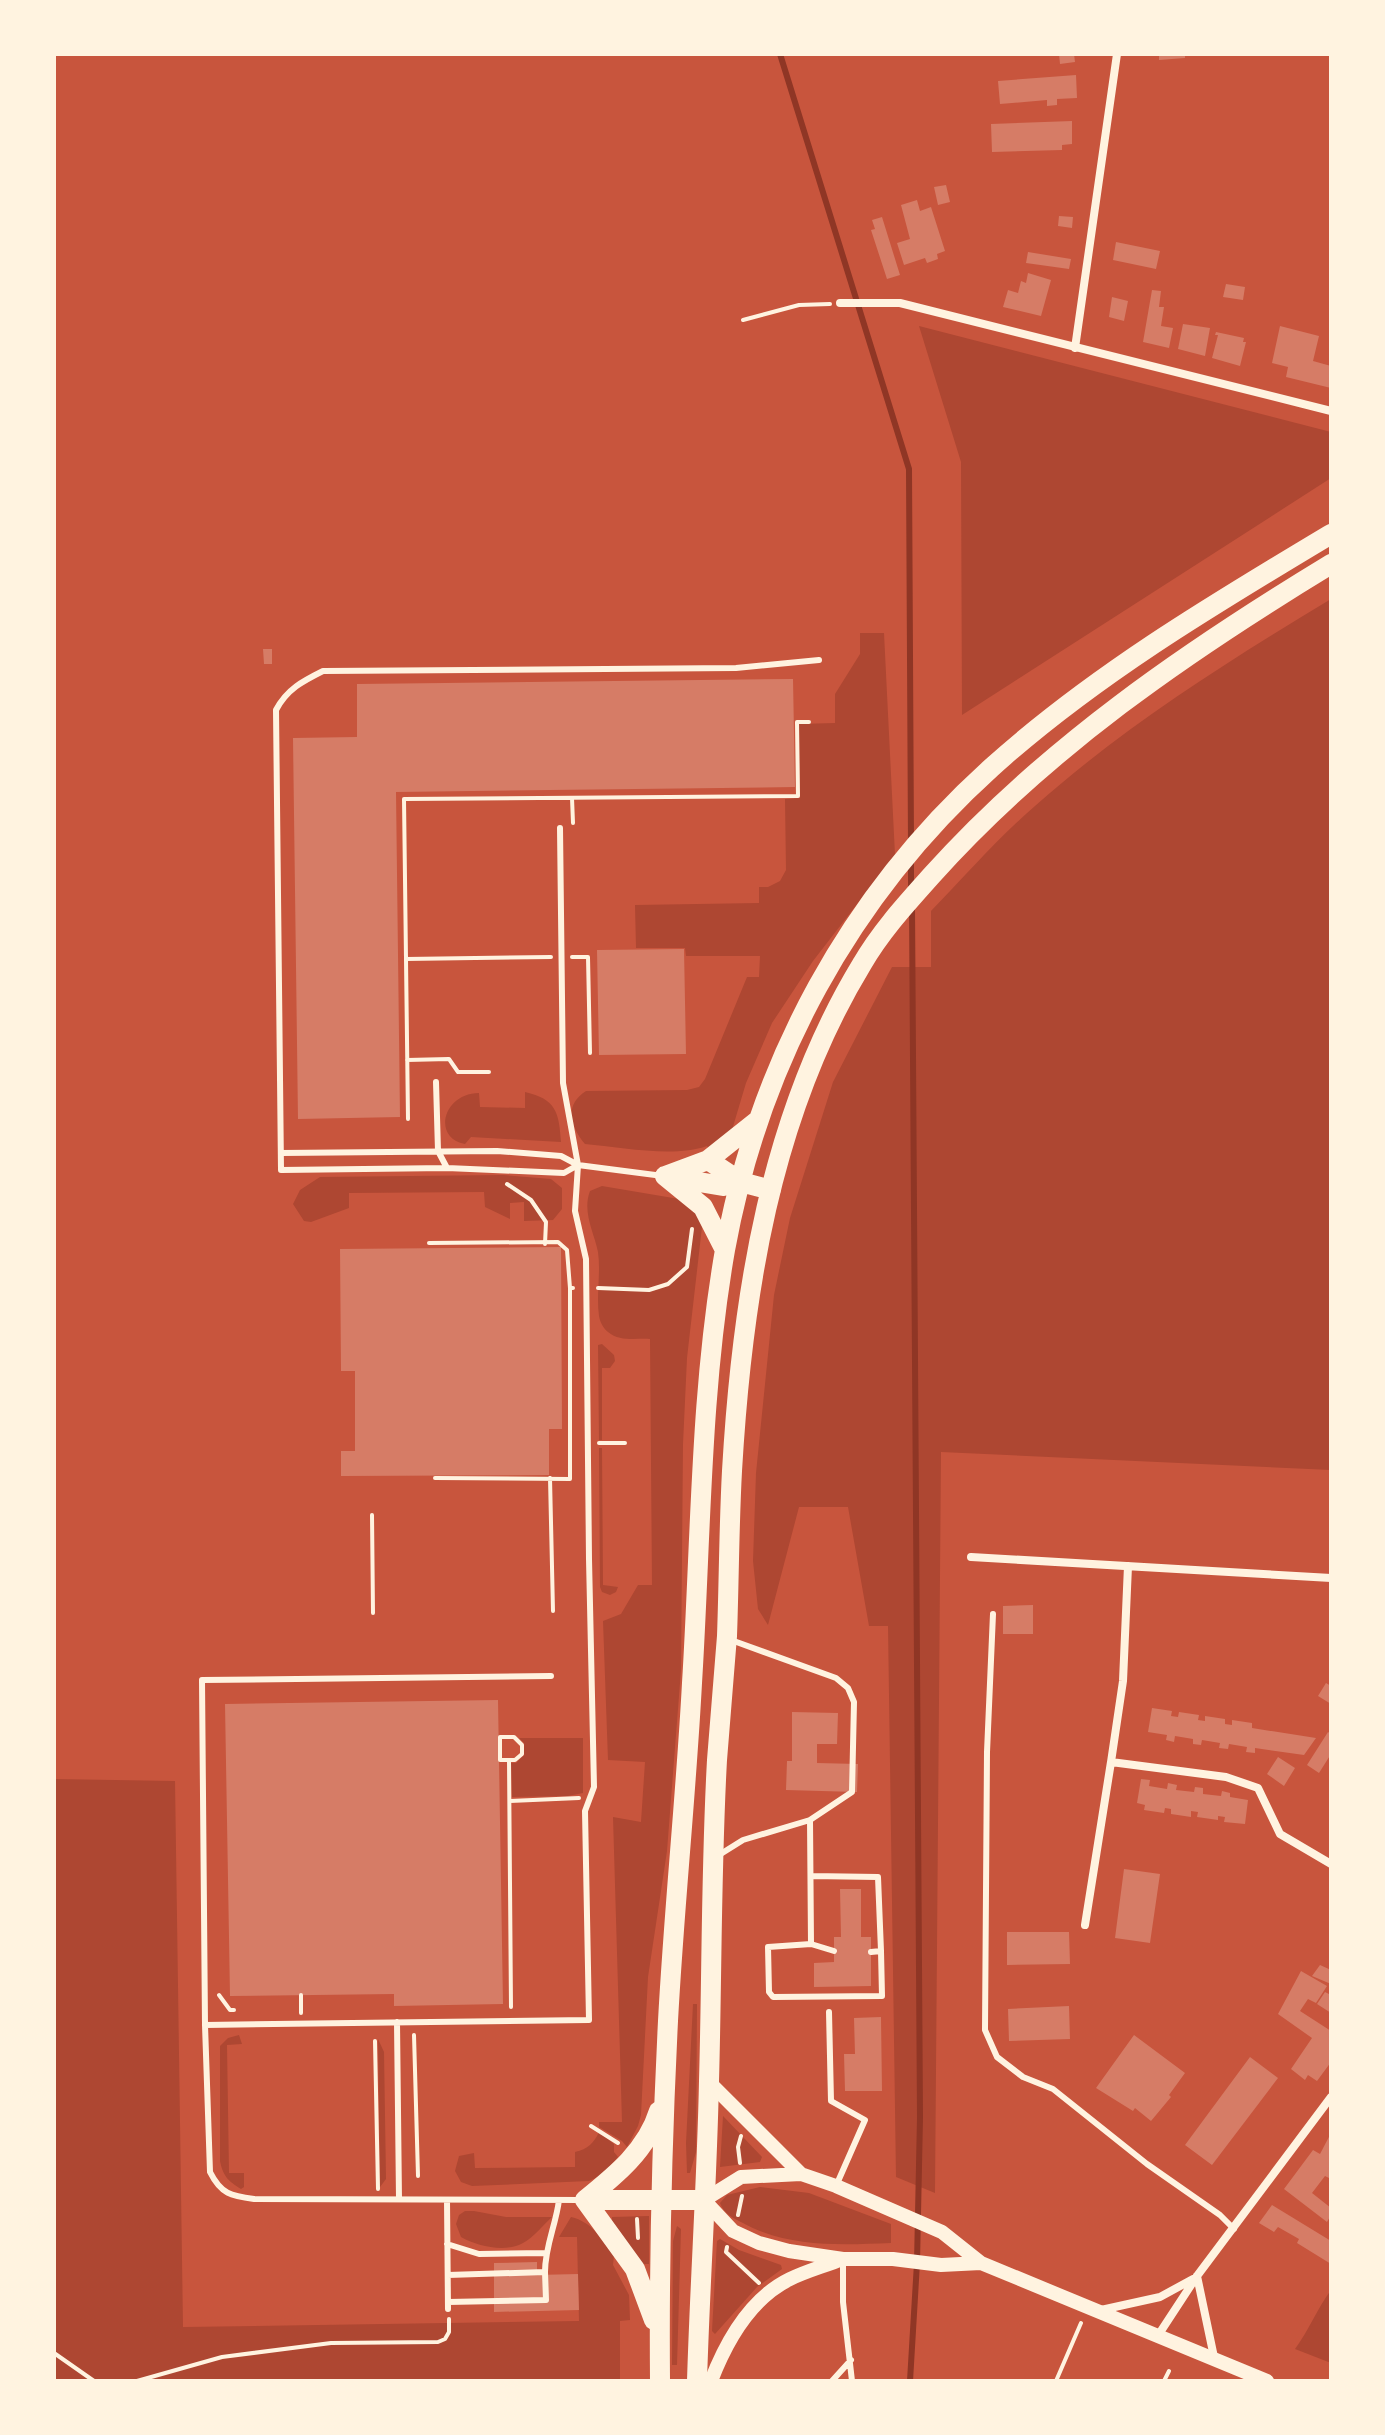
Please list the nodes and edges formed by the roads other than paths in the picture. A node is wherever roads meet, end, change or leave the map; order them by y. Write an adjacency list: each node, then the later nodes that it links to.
1 (1117, 54): 3 (street)
2 (840, 303): 3 (street)
3 (1075, 348): 4 (street)
4 (1331, 411)
5 (1331, 534): 10 (main road)
6 (1331, 564): 18 (main road)
7 (819, 660): 12 (lane)
8 (560, 828): 14 (lane)
9 (436, 1082): 11 (lane)
10 (757, 1121): 13 (main road); 17 (main road)
11 (438, 1151): 12 (lane); 14 (lane); 15 (lane)
12 (281, 1153): 15 (lane)
13 (708, 1160): 16 (main road); 17 (main road)
14 (578, 1165): 15 (lane); 16 (lane); 37 (lane)
15 (447, 1168)
16 (665, 1176): 17 (main road); 19 (main road)
17 (741, 1182): 18 (main road); 19 (main road)
18 (771, 1190): 24 (main road)
19 (725, 1250): 40 (main road)
20 (971, 1557): 21 (street)
21 (1128, 1566): 22 (street); 26 (street)
22 (1331, 1578)
23 (993, 1614): 50 (lane)
24 (726, 1638): 27 (lane); 28 (main road)
25 (551, 1676): 38 (lane)
26 (1111, 1762): 29 (street); 31 (street)
27 (810, 1820): 28 (lane); 30 (lane)
28 (713, 1859): 39 (main road)
29 (1331, 1864)
30 (811, 1876): 32 (lane); 34 (lane)
31 (1085, 1925)
32 (811, 1944): 33 (lane); 34 (lane)
33 (834, 1951)
34 (881, 1951): 35 (lane)
35 (871, 1952)
36 (829, 2012): 43 (lane)
37 (397, 2022): 38 (lane); 44 (lane)
38 (205, 2025): 44 (lane)
39 (709, 2082): 42 (street); 49 (main road)
40 (666, 2088): 45 (main road); 48 (main road)
41 (1331, 2097): 50 (street)
42 (801, 2174): 43 (street); 49 (street)
43 (836, 2186): 54 (street)
44 (399, 2199): 46 (lane)
45 (661, 2199): 48 (main road); 49 (main road); 60 (main road)
46 (447, 2200): 47 (lane); 51 (lane)
47 (559, 2200): 48 (lane); 52 (lane)
48 (585, 2200): 60 (main road)
49 (704, 2200): 53 (street); 64 (main road)
50 (1234, 2229): 57 (street)
51 (447, 2244): 52 (lane); 56 (lane)
52 (545, 2253): 55 (lane)
53 (843, 2259): 54 (street); 62 (lane); 65 (street)
54 (981, 2263): 58 (street)
55 (545, 2272): 56 (lane); 56 (lane)
56 (448, 2275)
57 (1197, 2276): 58 (street); 59 (street); 61 (street)
58 (1094, 2308): 59 (street)
59 (1159, 2334): 61 (street)
60 (660, 2336): 63 (main road)
61 (1214, 2357): 68 (street)
62 (851, 2360): 66 (lane); 67 (lane)
63 (660, 2381)
64 (697, 2381)
65 (711, 2381)
66 (832, 2381)
67 (852, 2381)
68 (1267, 2381)

